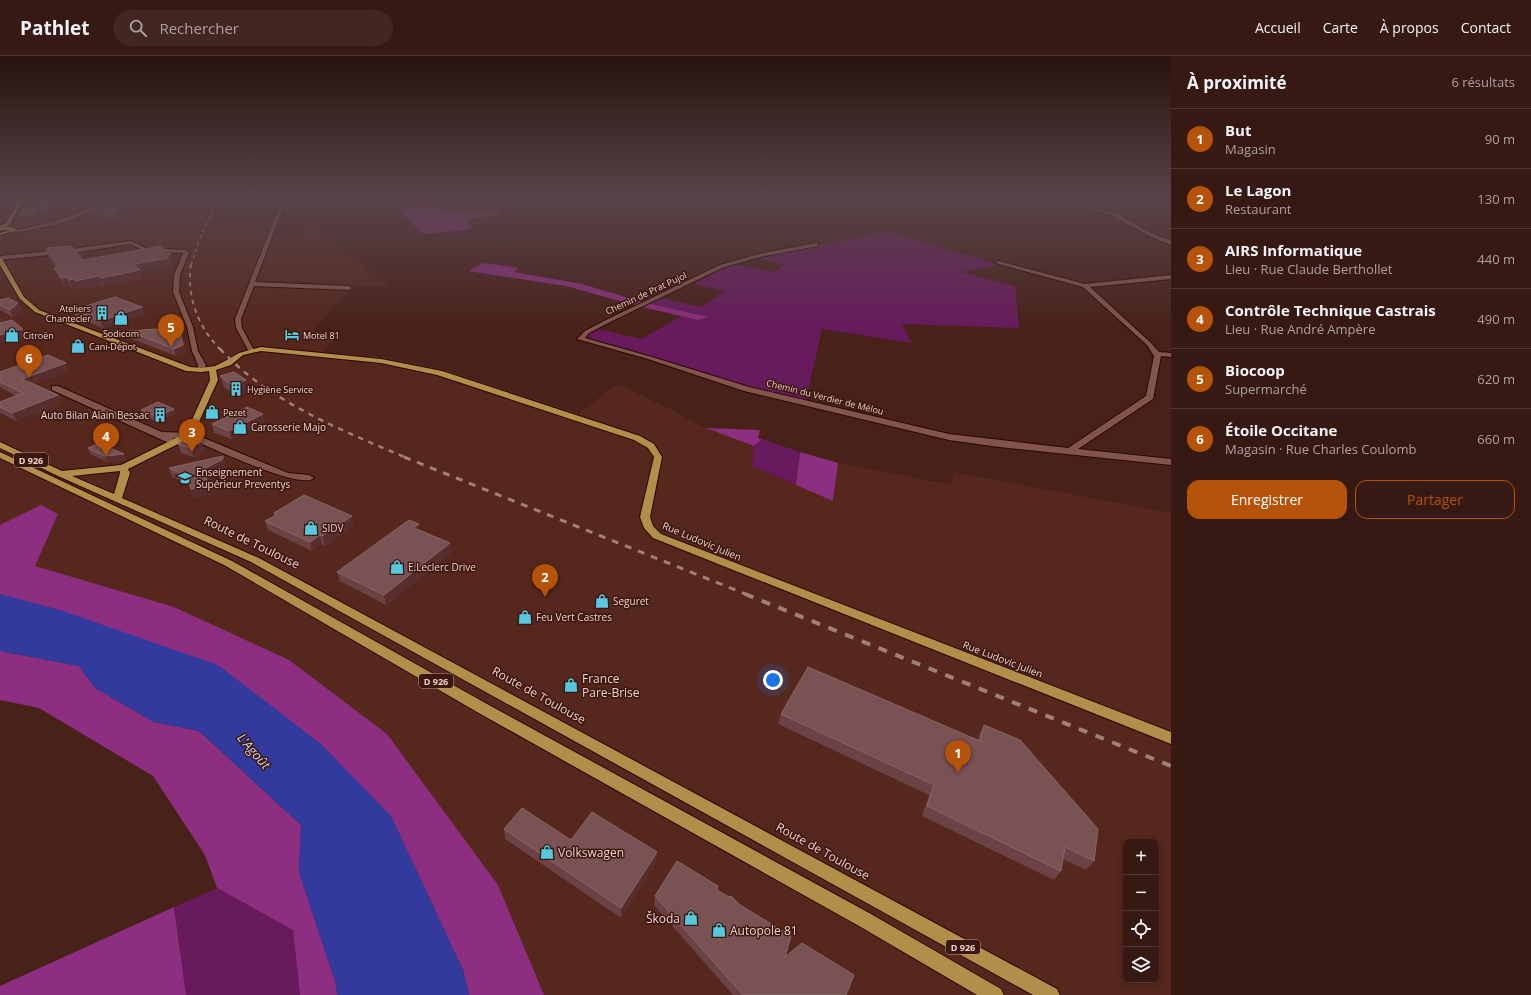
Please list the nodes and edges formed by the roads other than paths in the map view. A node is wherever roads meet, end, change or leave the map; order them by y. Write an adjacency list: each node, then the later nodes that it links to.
1 (125, 243): 5 (street)
2 (133, 243): 16 (street)
3 (268, 243): 8 (street)
4 (816, 245): 11 (street, Chemin de Prat Pujol)
5 (0, 259): 16 (main road)
6 (998, 263): 9 (street)
7 (1171, 277): 9 (street)
8 (252, 284): 10 (street); 12 (street)
9 (1085, 286): 13 (street)
10 (350, 288)
11 (580, 339): 22 (street, Chemin du Verdier de Mélou)
12 (251, 350): 15 (main road); 29 (main road, Rue Ludovic Julien)
13 (1158, 354): 14 (street); 22 (street)
14 (1171, 355)
15 (212, 369): 16 (main road); 19 (main road)
16 (201, 370)
17 (55, 388): 18 (street)
18 (161, 435): 19 (street); 20 (street)
19 (189, 435): 20 (main road); 27 (street)
20 (174, 442): 25 (main road)
21 (0, 445): 26 (main road, Route de Toulouse / D 926)
22 (1070, 451): 24 (street, Chemin du Verdier de Mélou)
23 (0, 455): 30 (main road, D 926)
24 (1171, 462)
25 (123, 468): 26 (main road); 28 (main road)
26 (61, 474): 28 (main road, Route de Toulouse / D 926)
27 (309, 478)
28 (117, 499): 31 (main road, Route de Toulouse / D 926)
29 (1171, 738)
30 (995, 995)
31 (1051, 995)

